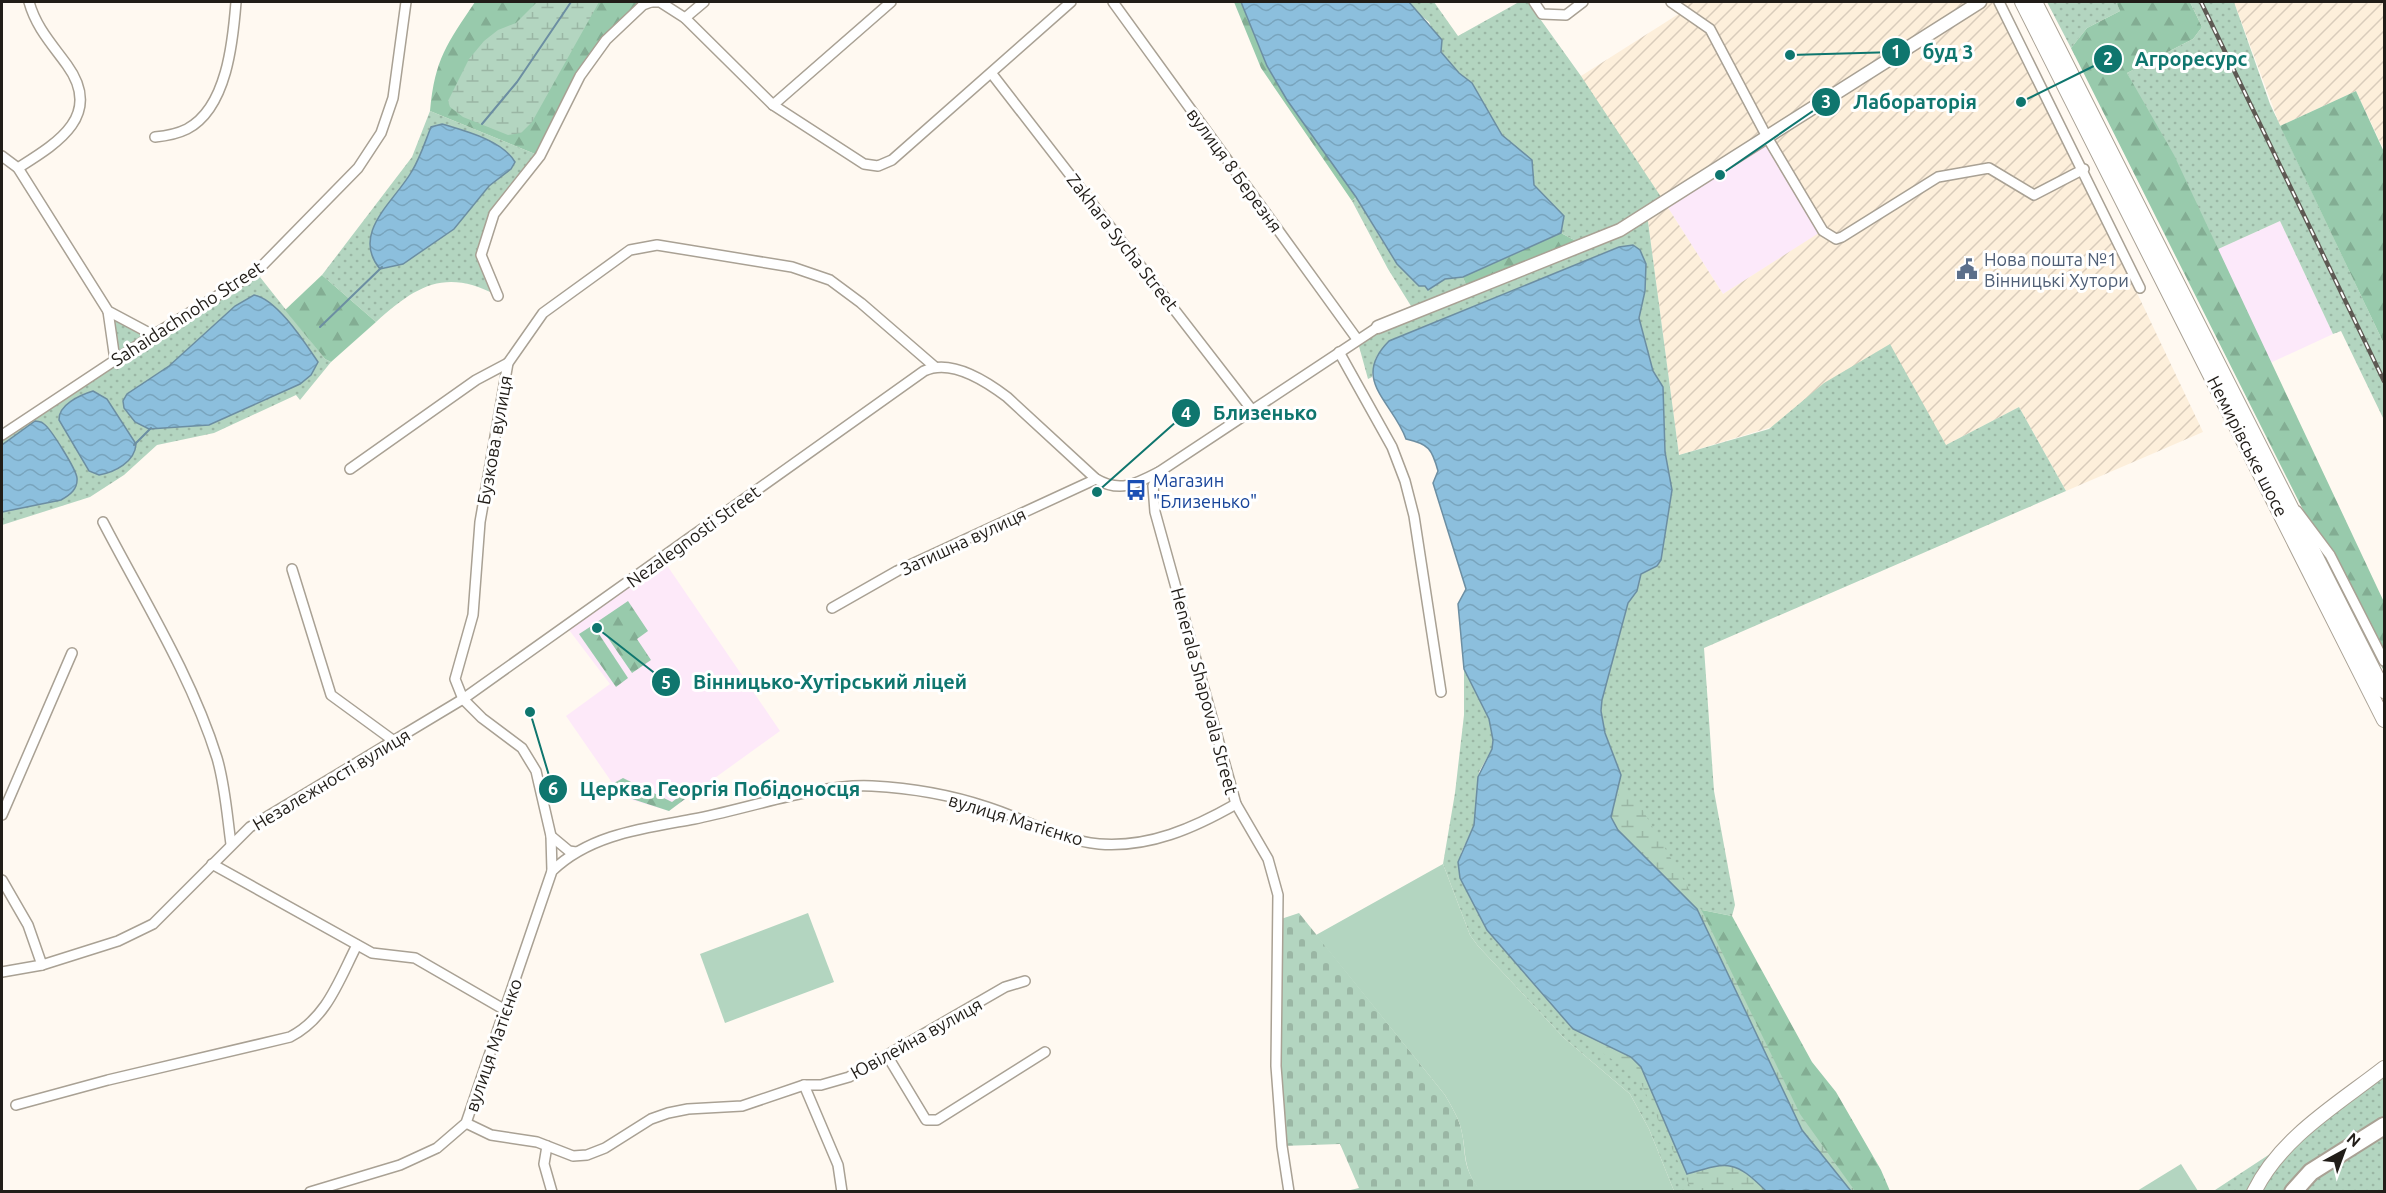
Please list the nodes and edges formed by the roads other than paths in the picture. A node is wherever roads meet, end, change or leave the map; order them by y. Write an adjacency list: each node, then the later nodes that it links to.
1 (29, 2): 22 (street)
2 (236, 2): 20 (street)
3 (406, 2): 28 (street, Sahaidachnoho Street)
4 (651, 2): 16 (street); 25 (street)
5 (704, 2): 16 (street)
6 (891, 2): 18 (street)
7 (1071, 2): 17 (street)
8 (1113, 2): 29 (street, вулиця 8 Березня)
9 (1534, 2): 10 (street)
10 (1583, 2)
11 (1671, 2): 19 (street)
12 (1980, 2): 19 (street)
13 (1999, 2): 23 (street)
14 (2022, 2): 49 (main road)
15 (2035, 2): 39 (main road, Немирівське шосе)
16 (685, 18): 18 (street)
17 (992, 74): 18 (street); 34 (street, Zakhara Sycha Street)
18 (773, 105)
19 (1767, 137): 23 (street); 27 (street)
20 (155, 138)
21 (2, 156): 22 (street)
22 (18, 168): 26 (street)
23 (2084, 169): 24 (street)
24 (2140, 288)
25 (498, 296)
26 (108, 311): 28 (street); 31 (street)
27 (1378, 327): 29 (street)
28 (153, 335): 31 (street, Sahaidachnoho Street)
29 (1357, 339): 30 (street)
30 (1339, 352): 34 (street); 47 (street)
31 (115, 360): 35 (street, Sahaidachnoho Street)
32 (508, 363): 33 (street, Бузкова вулиця); 36 (street); 48 (street, Бузкова вулиця)
33 (935, 367): 38 (street); 48 (street, Nezalegnosti Street)
34 (1252, 411): 37 (street)
35 (2, 435)
36 (350, 469)
37 (1159, 472): 38 (street); 51 (street, Henerala Shapovala Street)
38 (1096, 479): 42 (street, Затишна вулиця)
39 (2287, 500): 44 (street); 45 (main road, Немирівське шосе)
40 (103, 522): 54 (street)
41 (291, 569): 50 (street)
42 (832, 608)
43 (72, 653): 52 (street)
44 (2385, 661)
45 (2385, 691)
46 (483, 692): 48 (street, Незалежності вулиця)
47 (1441, 692)
48 (463, 699): 50 (street, Незалежності вулиця); 53 (street, вулиця Матієнко)
49 (2385, 720)
50 (394, 741): 54 (street, Незалежності вулиця)
51 (1236, 804): 55 (street, вулиця Матієнко); 75 (street, Henerala Shapovala Street)
52 (2, 814)
53 (551, 836): 55 (street); 57 (street, вулиця Матієнко)
54 (231, 844): 56 (street, Незалежності вулиця)
55 (576, 852): 57 (street, вулиця Матієнко)
56 (212, 864): 59 (street); 60 (street, Незалежності вулиця)
57 (552, 871): 63 (street, вулиця Матієнко)
58 (2, 880): 60 (street)
59 (357, 945): 63 (street); 68 (street)
60 (42, 965): 61 (street, Незалежності вулиця)
61 (2, 972)
62 (1025, 981): 65 (street, Ювілейна вулиця)
63 (505, 1010): 69 (street, вулиця Матієнко)
64 (1045, 1052): 65 (street)
65 (888, 1057): 67 (street, Ювілейна вулиця)
66 (2385, 1068): 76 (main road)
67 (804, 1085): 71 (street, Ювілейна вулиця); 74 (street)
68 (16, 1105)
69 (466, 1124): 71 (street, Ювілейна вулиця); 72 (street, вулиця Матієнко)
70 (2385, 1126): 77 (highway)
71 (547, 1146): 73 (street)
72 (310, 1191)
73 (552, 1191)
74 (842, 1191)
75 (1286, 1191)
76 (2254, 1191)
77 (2293, 1191)

